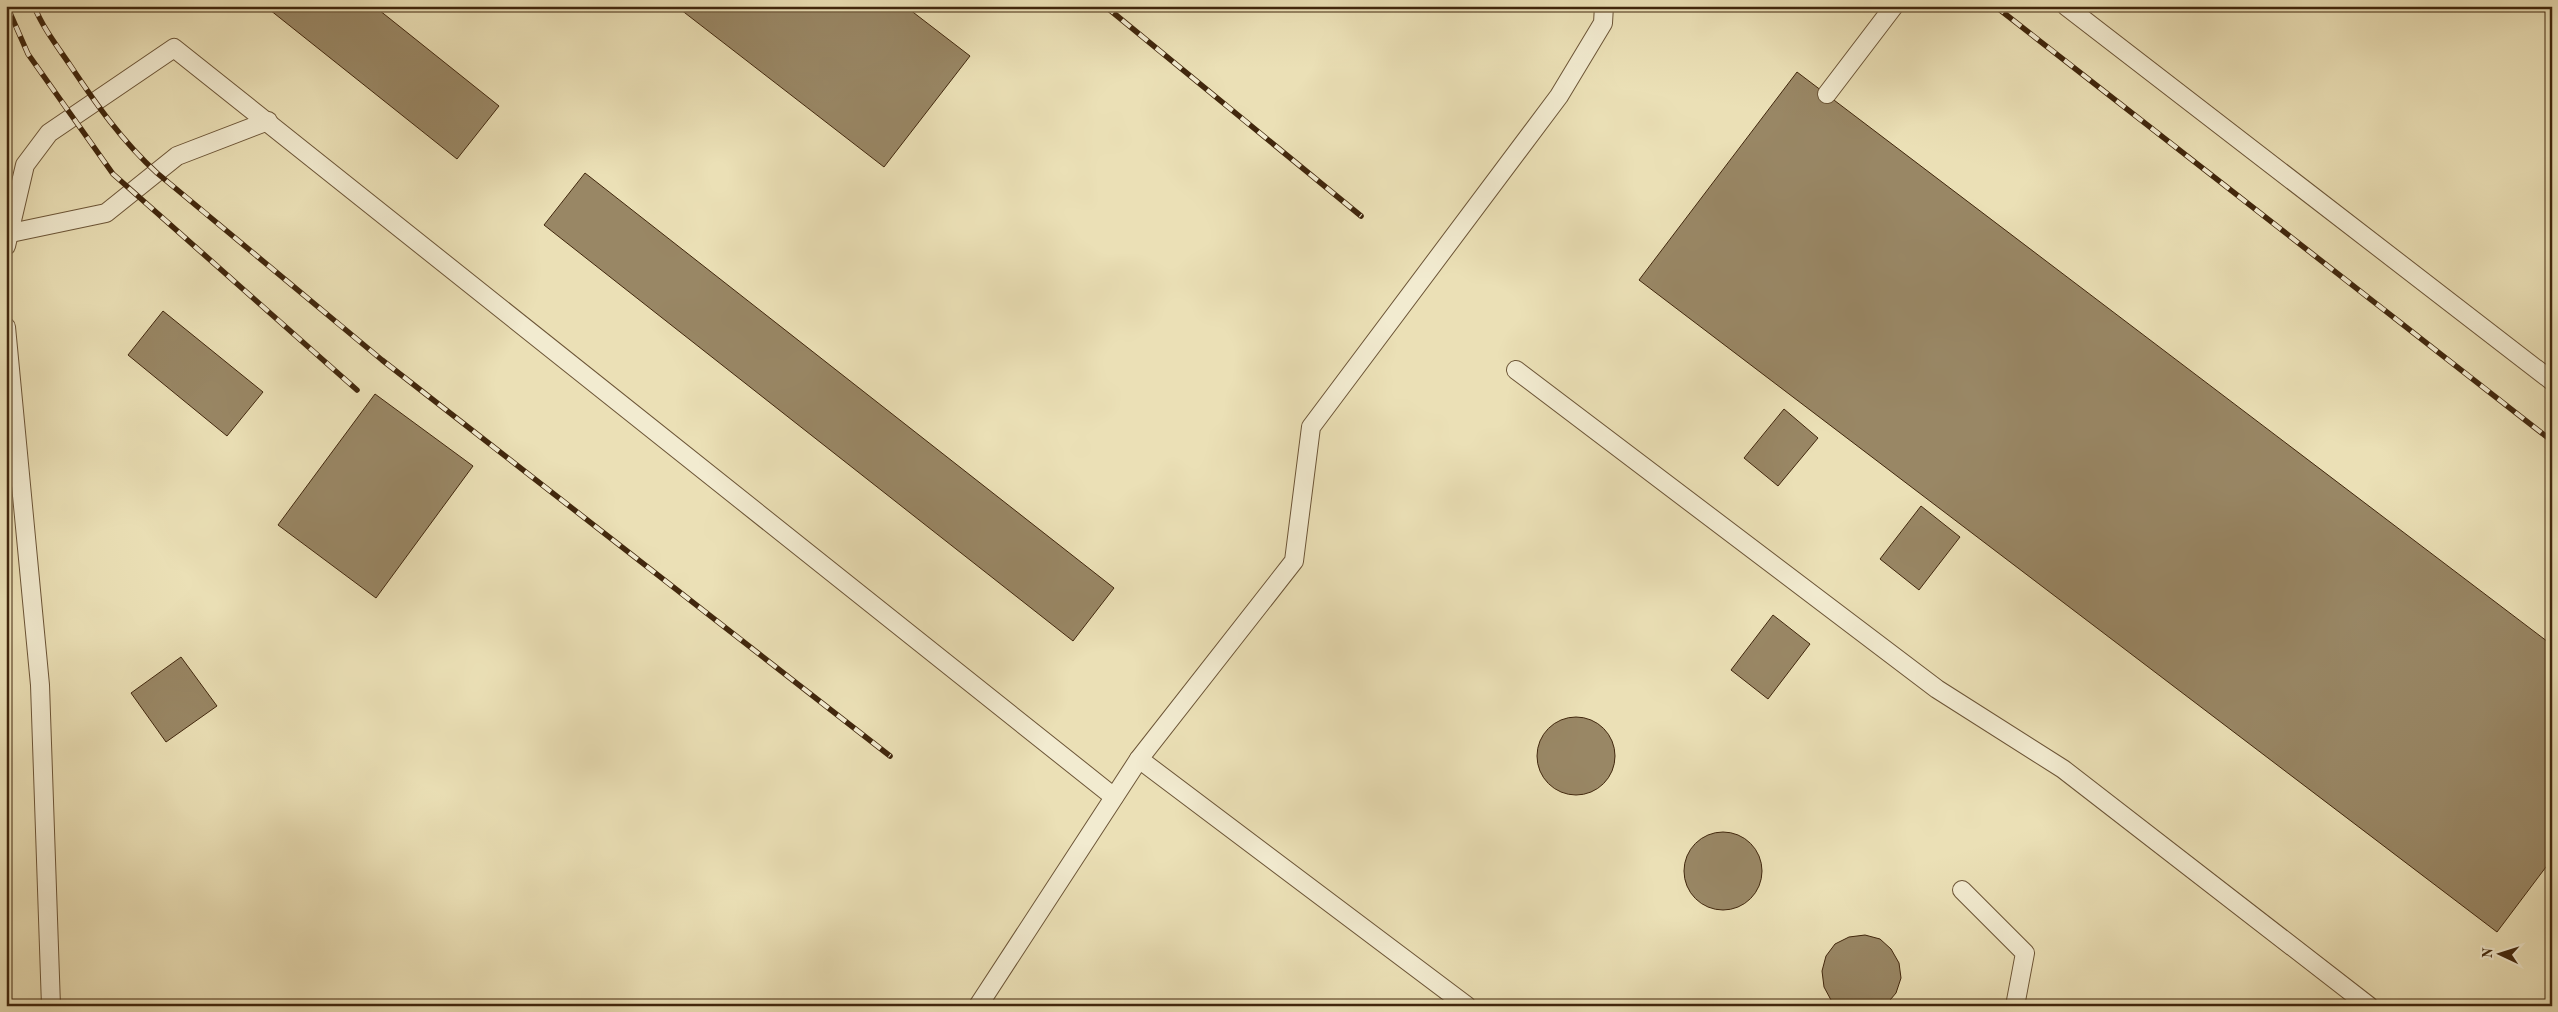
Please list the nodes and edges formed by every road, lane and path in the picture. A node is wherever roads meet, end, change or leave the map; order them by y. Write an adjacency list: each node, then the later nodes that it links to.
1 (1604, 6): 10 (lane)
2 (1894, 6): 4 (lane)
3 (2066, 6): 9 (lane)
4 (1826, 94)
5 (268, 121): 6 (lane); 6 (lane); 11 (lane)
6 (7, 238)
7 (6, 327): 13 (lane)
8 (1516, 370): 17 (lane)
9 (2552, 381)
10 (1139, 759): 11 (lane); 15 (lane)
11 (1114, 797): 14 (lane)
12 (1962, 890): 16 (lane)
13 (51, 1006)
14 (978, 1006)
15 (1467, 1006)
16 (2015, 1006)
17 (2369, 1006)

